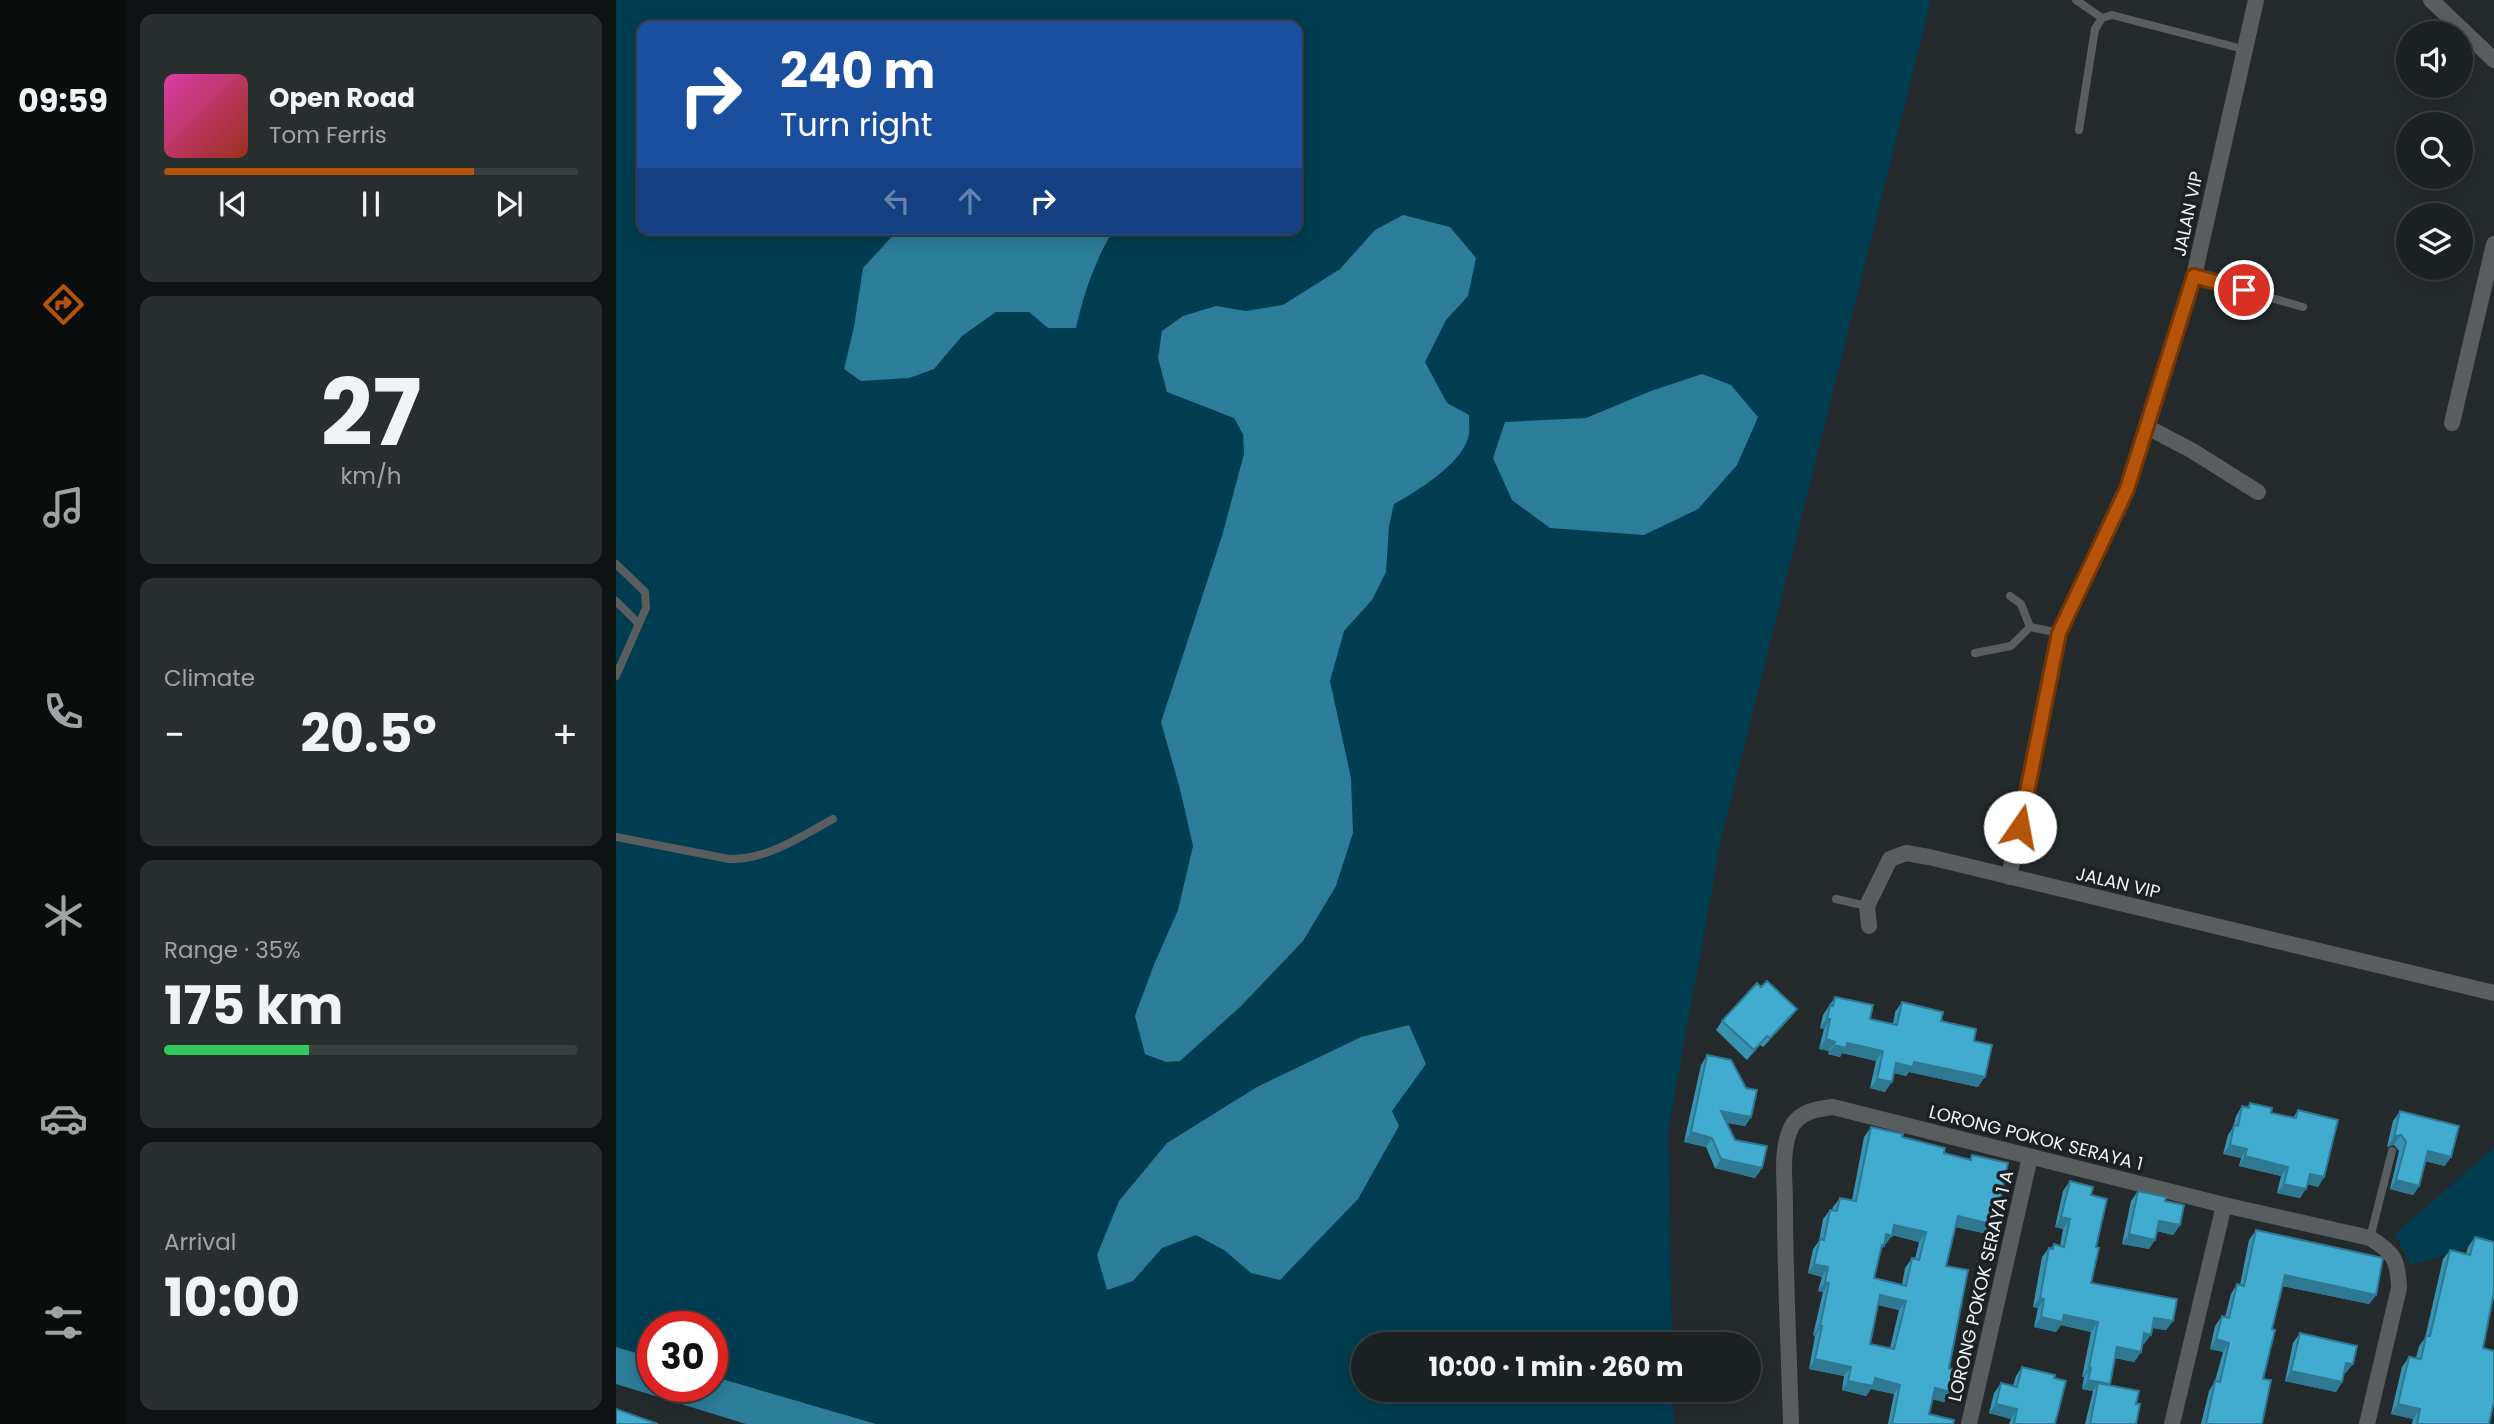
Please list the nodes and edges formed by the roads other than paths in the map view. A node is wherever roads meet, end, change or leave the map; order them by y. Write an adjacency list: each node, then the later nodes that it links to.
1 (2076, 0): 4 (lane)
2 (2256, 0): 5 (street, JALAN VIP)
3 (2431, 0): 6 (street)
4 (2102, 18): 5 (lane); 7 (lane)
5 (2243, 49): 9 (street, JALAN VIP)
6 (2494, 61)
7 (2079, 130)
8 (2494, 244): 11 (street)
9 (2194, 276): 10 (lane); 12 (street, JALAN VIP)
10 (2303, 307)
11 (2452, 423)
12 (2147, 427): 13 (street); 19 (street, JALAN VIP)
13 (2258, 492)
14 (616, 564): 17 (lane)
15 (2010, 596): 18 (lane)
16 (616, 601): 17 (lane)
17 (638, 623): 21 (lane)
18 (2029, 627): 19 (lane); 20 (lane)
19 (2059, 633): 24 (street, JALAN VIP)
20 (1975, 653)
21 (616, 676)
22 (833, 819): 23 (lane)
23 (616, 837)
24 (2009, 877): 26 (street); 28 (street, JALAN VIP)
25 (1836, 899): 26 (lane)
26 (1867, 906): 27 (street)
27 (1869, 926)
28 (2494, 993)
29 (2392, 1151): 32 (lane)
30 (2030, 1157): 31 (street, LORONG POKOK SERAYA 1); 33 (street, LORONG POKOK SERAYA 1); 34 (street, LORONG POKOK SERAYA 1 A)
31 (2224, 1205): 32 (street, LORONG POKOK SERAYA 1); 35 (street)
32 (2370, 1238): 36 (street)
33 (1791, 1424)
34 (1969, 1424)
35 (2172, 1424)
36 (2367, 1424)

